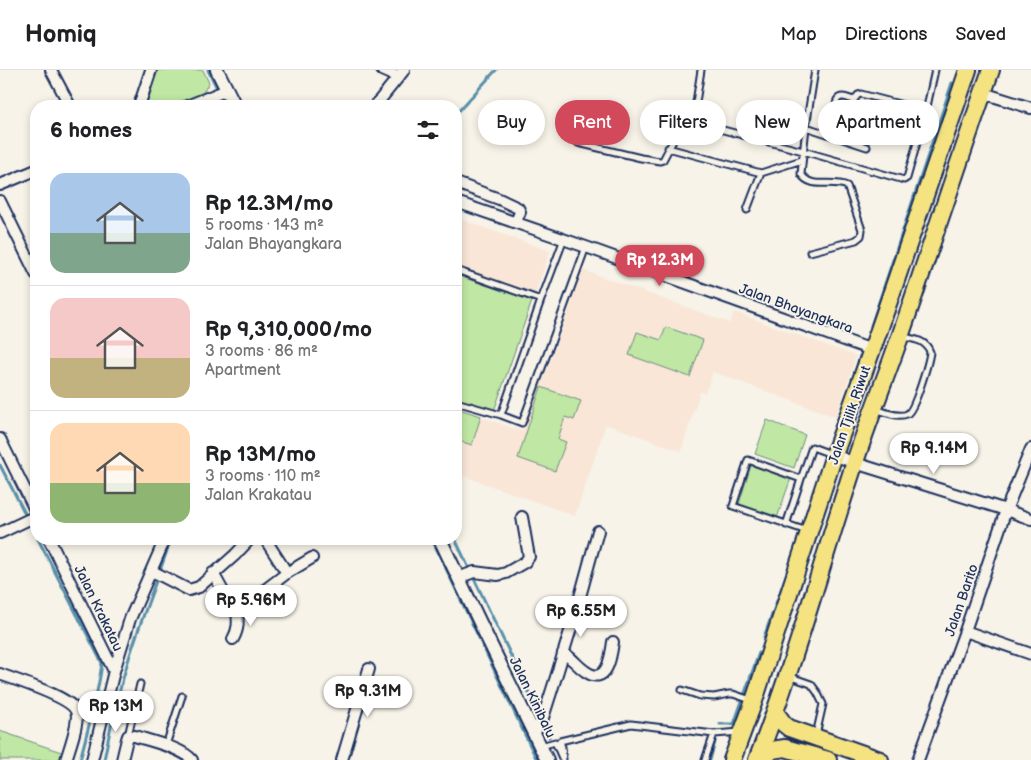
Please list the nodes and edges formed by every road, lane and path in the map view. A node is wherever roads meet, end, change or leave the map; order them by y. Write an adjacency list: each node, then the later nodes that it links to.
1 (51, 70): 14 (street)
2 (151, 70): 15 (street)
3 (217, 70): 12 (street)
4 (382, 70): 11 (street)
5 (701, 70): 19 (lane)
6 (815, 70): 25 (lane)
7 (935, 70): 23 (lane)
8 (964, 70): 9 (lane)
9 (968, 70): 50 (highway, Jalan Tjilik Riwut)
10 (991, 70): 13 (highway, Jalan Tjilik Riwut)
11 (401, 73): 18 (street)
12 (227, 90): 16 (street); 17 (street)
13 (983, 93): 24 (street); 51 (highway, Jalan Tjilik Riwut)
14 (67, 100)
15 (141, 100)
16 (201, 100)
17 (232, 100)
18 (380, 100)
19 (696, 100)
20 (839, 100): 21 (lane)
21 (854, 100): 22 (lane)
22 (885, 100)
23 (928, 100)
24 (1031, 108)
25 (808, 114)
26 (726, 131): 34 (lane)
27 (586, 145): 33 (lane)
28 (670, 145): 33 (lane)
29 (804, 145): 34 (lane)
30 (861, 145): 32 (lane)
31 (916, 145): 34 (lane)
32 (867, 147)
33 (668, 148): 37 (lane)
34 (803, 151): 35 (lane)
35 (802, 160): 37 (lane); 46 (lane)
36 (30, 172): 38 (street)
37 (760, 173): 42 (lane)
38 (0, 185)
39 (462, 185): 43 (street)
40 (0, 201): 47 (street)
41 (462, 204): 43 (street, Jalan Bhayangkara)
42 (747, 210)
43 (516, 222): 44 (street, Jalan Bhayangkara)
44 (564, 240): 45 (street, Jalan Bhayangkara); 49 (lane)
45 (586, 247): 52 (street, Jalan Bhayangkara); 55 (lane)
46 (810, 252)
47 (30, 262)
48 (462, 272): 49 (lane)
49 (541, 300): 55 (lane)
50 (879, 330): 51 (highway); 52 (highway, Jalan Tjilik Riwut)
51 (900, 336): 54 (highway, Jalan Tjilik Riwut); 54 (lane)
52 (872, 350): 58 (highway, Jalan Tjilik Riwut)
53 (462, 404): 55 (lane)
54 (873, 409): 59 (highway, Jalan Tjilik Riwut)
55 (501, 416)
56 (0, 439): 61 (street)
57 (1031, 449): 62 (street, Jalan Barito)
58 (834, 455): 59 (street); 60 (lane); 68 (highway, Jalan Tjilik Riwut)
59 (855, 463): 62 (street); 89 (highway, Jalan Tjilik Riwut)
60 (801, 479): 66 (lane); 66 (lane)
61 (30, 500)
62 (1006, 510): 65 (street); 81 (street, Jalan Barito)
63 (522, 517): 79 (street)
64 (30, 519): 69 (street)
65 (1031, 519)
66 (786, 525): 68 (lane)
67 (598, 531): 84 (street)
68 (810, 532): 93 (highway, Jalan Tjilik Riwut)
69 (0, 533)
70 (52, 545): 87 (street, Jalan Krakatau)
71 (164, 545): 78 (street, Jalan Krakatau)
72 (244, 545): 76 (street)
73 (270, 545): 77 (street)
74 (443, 545): 79 (street, Jalan Kinibalu)
75 (312, 558): 77 (street)
76 (213, 573): 78 (street); 80 (street)
77 (287, 573): 80 (street)
78 (158, 574): 87 (street, Jalan Krakatau)
79 (458, 578): 96 (street, Jalan Kinibalu)
80 (237, 609): 82 (street)
81 (965, 631): 85 (street); 115 (street, Jalan Barito)
82 (233, 639)
83 (613, 642): 84 (street)
84 (563, 653): 96 (street)
85 (1031, 654)
86 (369, 668): 107 (street)
87 (114, 671): 104 (street)
88 (0, 674): 103 (street)
89 (788, 676): 94 (highway, Jalan Tjilik Riwut); 99 (lane)
90 (140, 684): 98 (lane)
91 (682, 690): 93 (lane)
92 (182, 696): 100 (lane)
93 (754, 701): 95 (highway, Jalan Tjilik Riwut)
94 (775, 712): 99 (highway); 111 (highway, Jalan Tjilik Riwut)
95 (743, 731): 97 (lane); 110 (highway, Jalan Tjilik Riwut)
96 (534, 733): 101 (street, Jalan Kinibalu)
97 (714, 734): 102 (lane); 109 (lane)
98 (128, 736): 100 (street); 105 (street)
99 (816, 737): 114 (highway)
100 (166, 746): 106 (street)
101 (541, 747): 108 (street, Jalan Kinibalu); 109 (lane)
102 (705, 759)
103 (66, 760)
104 (92, 760)
105 (122, 760)
106 (192, 760)
107 (342, 760)
108 (547, 760)
109 (563, 760)
110 (732, 760)
111 (757, 760)
112 (762, 760): 113 (highway)
113 (828, 760)
114 (880, 760)
115 (918, 760)

